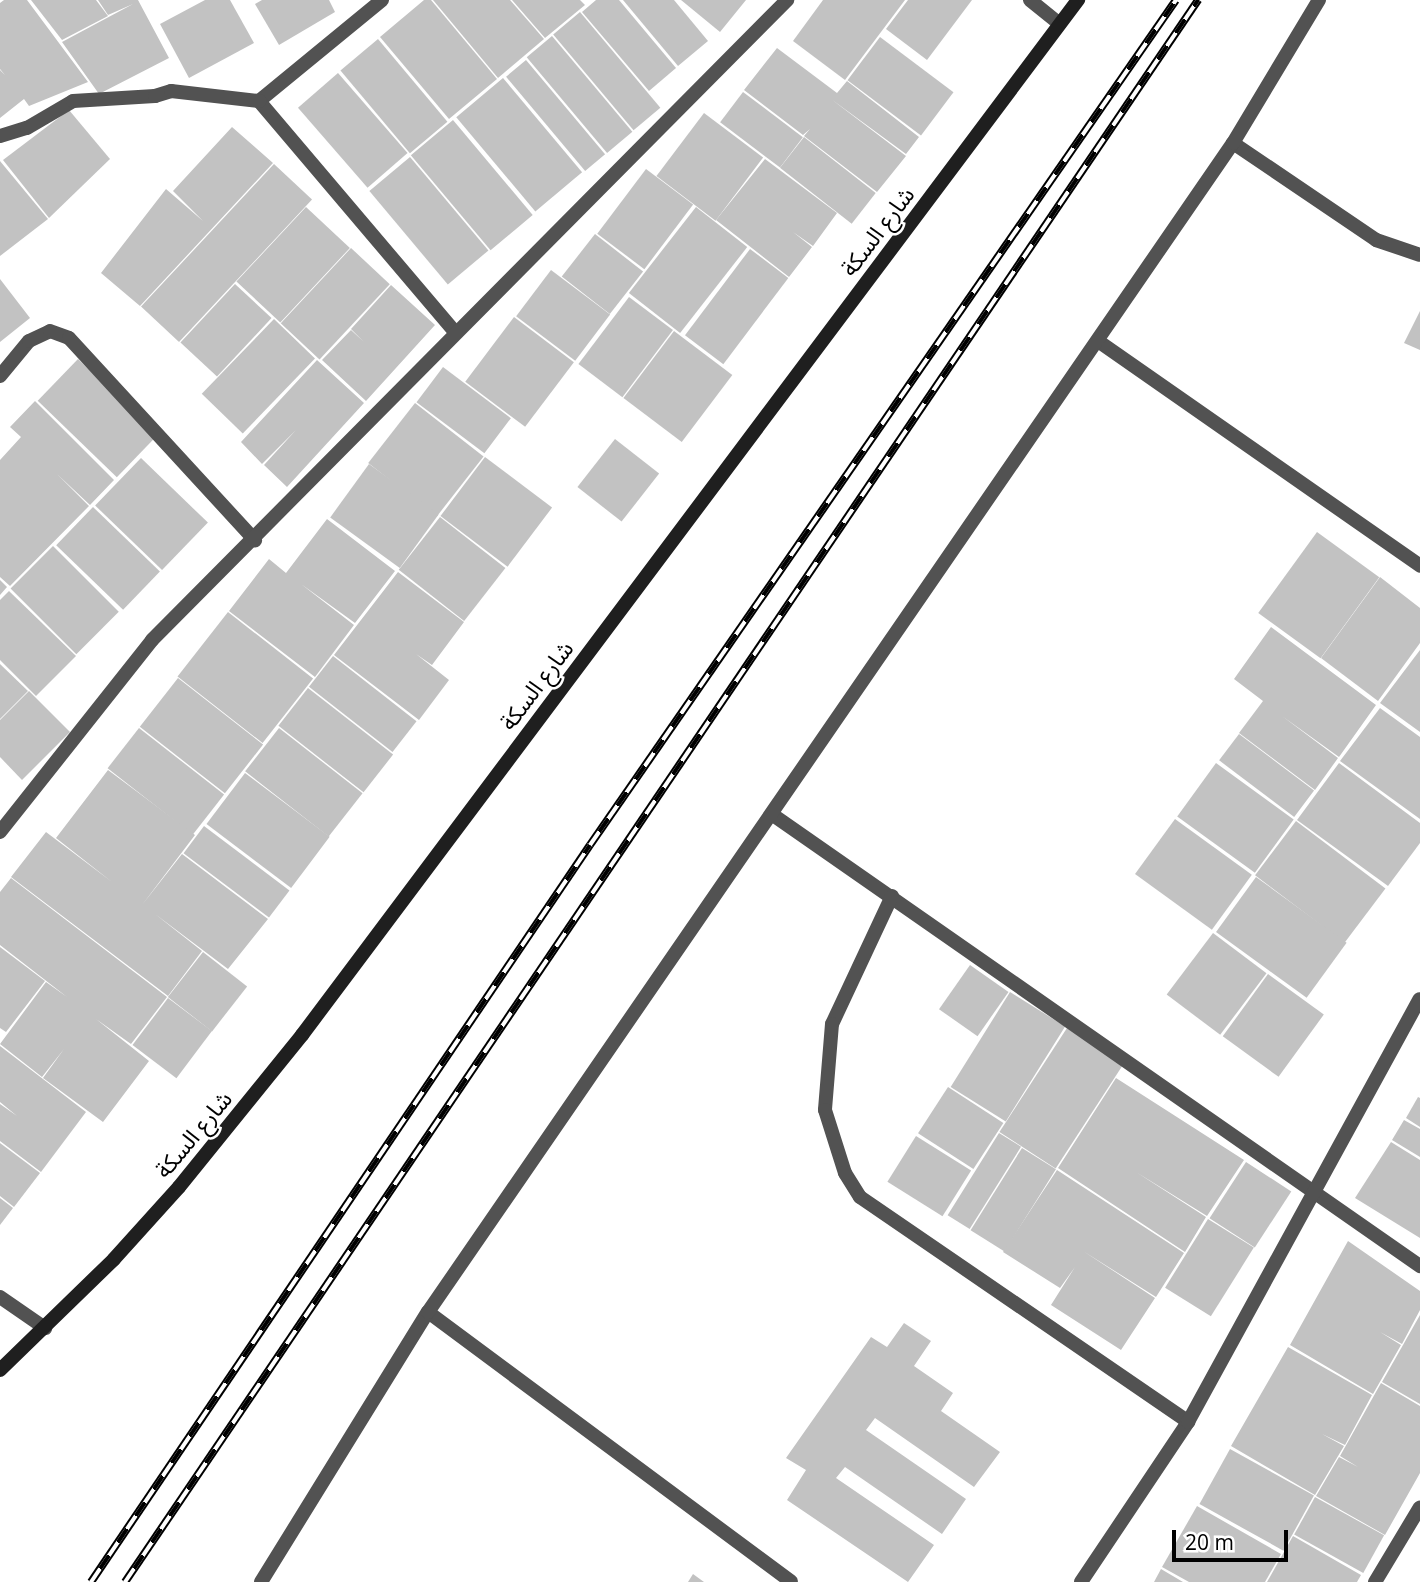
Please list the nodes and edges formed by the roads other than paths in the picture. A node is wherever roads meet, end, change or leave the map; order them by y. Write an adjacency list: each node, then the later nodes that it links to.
1 (382, 0): 7 (street)
2 (787, 0): 11 (street)
3 (1030, 0): 6 (street)
4 (1078, 0): 6 (street, شارع السكة)
5 (1319, 0): 9 (street)
6 (1060, 24): 24 (street, شارع السكة)
7 (259, 101): 8 (street); 11 (street)
8 (0, 136)
9 (1233, 143): 10 (street); 12 (street)
10 (1420, 256)
11 (455, 332): 14 (street)
12 (1098, 341): 15 (street); 16 (street)
13 (0, 376): 14 (street)
14 (255, 540): 17 (street)
15 (1420, 566)
16 (773, 816): 18 (street); 23 (street)
17 (0, 832)
18 (892, 896): 20 (street); 26 (street)
19 (1420, 999): 20 (street)
20 (1314, 1189): 21 (street); 26 (street)
21 (1420, 1266)
22 (0, 1297): 24 (street)
23 (428, 1312): 28 (street); 29 (street)
24 (45, 1328): 25 (street, شارع السكة)
25 (0, 1370)
26 (1188, 1422): 30 (street)
27 (1420, 1507): 31 (street)
28 (261, 1582)
29 (791, 1582)
30 (1081, 1582)
31 (1375, 1582)

